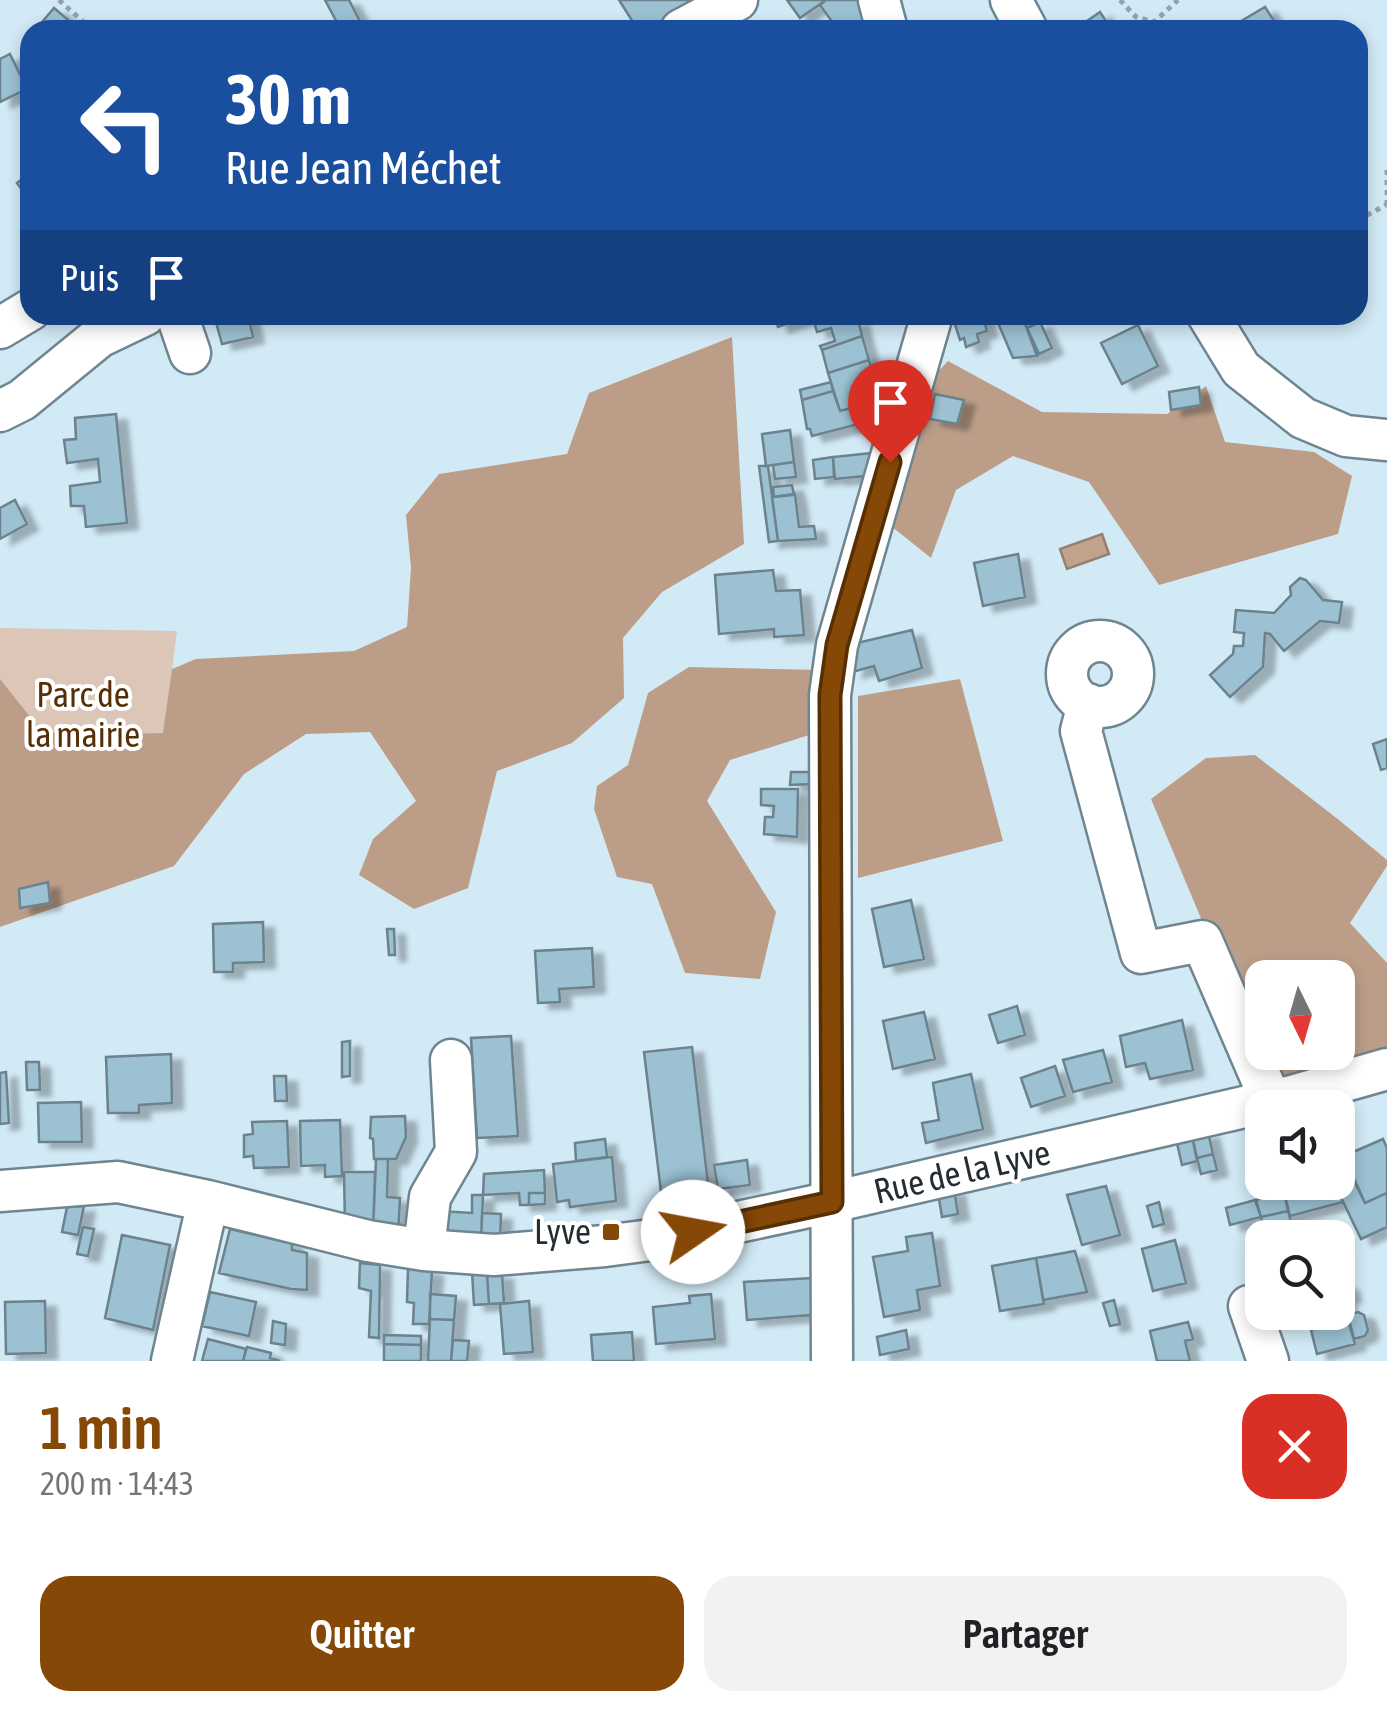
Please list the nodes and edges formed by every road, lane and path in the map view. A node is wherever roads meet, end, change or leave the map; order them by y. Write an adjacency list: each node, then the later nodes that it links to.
1 (58, 0): 5 (path)
2 (736, 0): 6 (street)
3 (1120, 0): 7 (path)
4 (1178, 0): 8 (path)
5 (81, 20)
6 (699, 20)
7 (1142, 20)
8 (1159, 20)
9 (1387, 170): 10 (path)
10 (1386, 206)
11 (123, 325): 16 (street)
12 (180, 325): 15 (street)
13 (929, 325): 26 (street)
14 (1214, 325): 17 (street)
15 (190, 353)
16 (0, 411)
17 (1387, 440)
18 (1088, 704): 21 (street)
19 (451, 1060): 27 (street)
20 (1387, 1069): 22 (street, Rue de la Lyve)
21 (1266, 1090)
22 (1311, 1090)
23 (1245, 1107): 26 (street, Rue de la Lyve)
24 (0, 1191): 25 (street, Rue de la Lyve)
25 (208, 1201): 27 (street, Rue de la Lyve); 29 (street)
26 (832, 1202): 27 (street, Rue de la Lyve); 30 (street)
27 (424, 1250)
28 (1258, 1330): 31 (street)
29 (172, 1361)
30 (832, 1361)
31 (1268, 1361)

